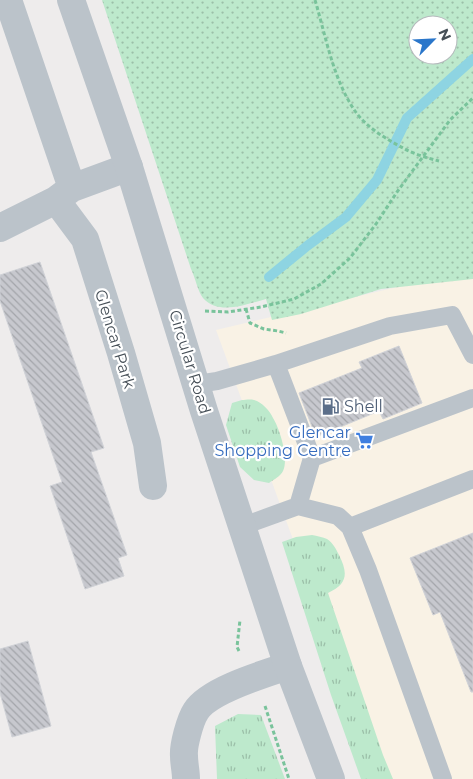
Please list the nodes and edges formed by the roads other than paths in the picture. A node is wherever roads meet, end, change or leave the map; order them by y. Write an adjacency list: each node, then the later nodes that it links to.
1 (8, 0): 4 (street, Glencar Park)
2 (71, 0): 3 (street, Circular Road)
3 (129, 167): 4 (street); 8 (street, Circular Road)
4 (64, 194): 5 (street); 12 (street, Glencar Park)
5 (0, 228)
6 (473, 355): 7 (lane)
7 (276, 364): 8 (lane); 10 (lane)
8 (197, 384): 14 (street, Circular Road)
9 (473, 398): 10 (lane)
10 (312, 458): 13 (lane)
11 (473, 479): 15 (lane)
12 (153, 486)
13 (298, 506): 14 (lane); 15 (lane)
14 (243, 526): 16 (street, Circular Road)
15 (350, 527): 19 (lane)
16 (288, 666): 17 (street); 18 (street, Circular Road)
17 (186, 779)
18 (331, 779)
19 (443, 779)

